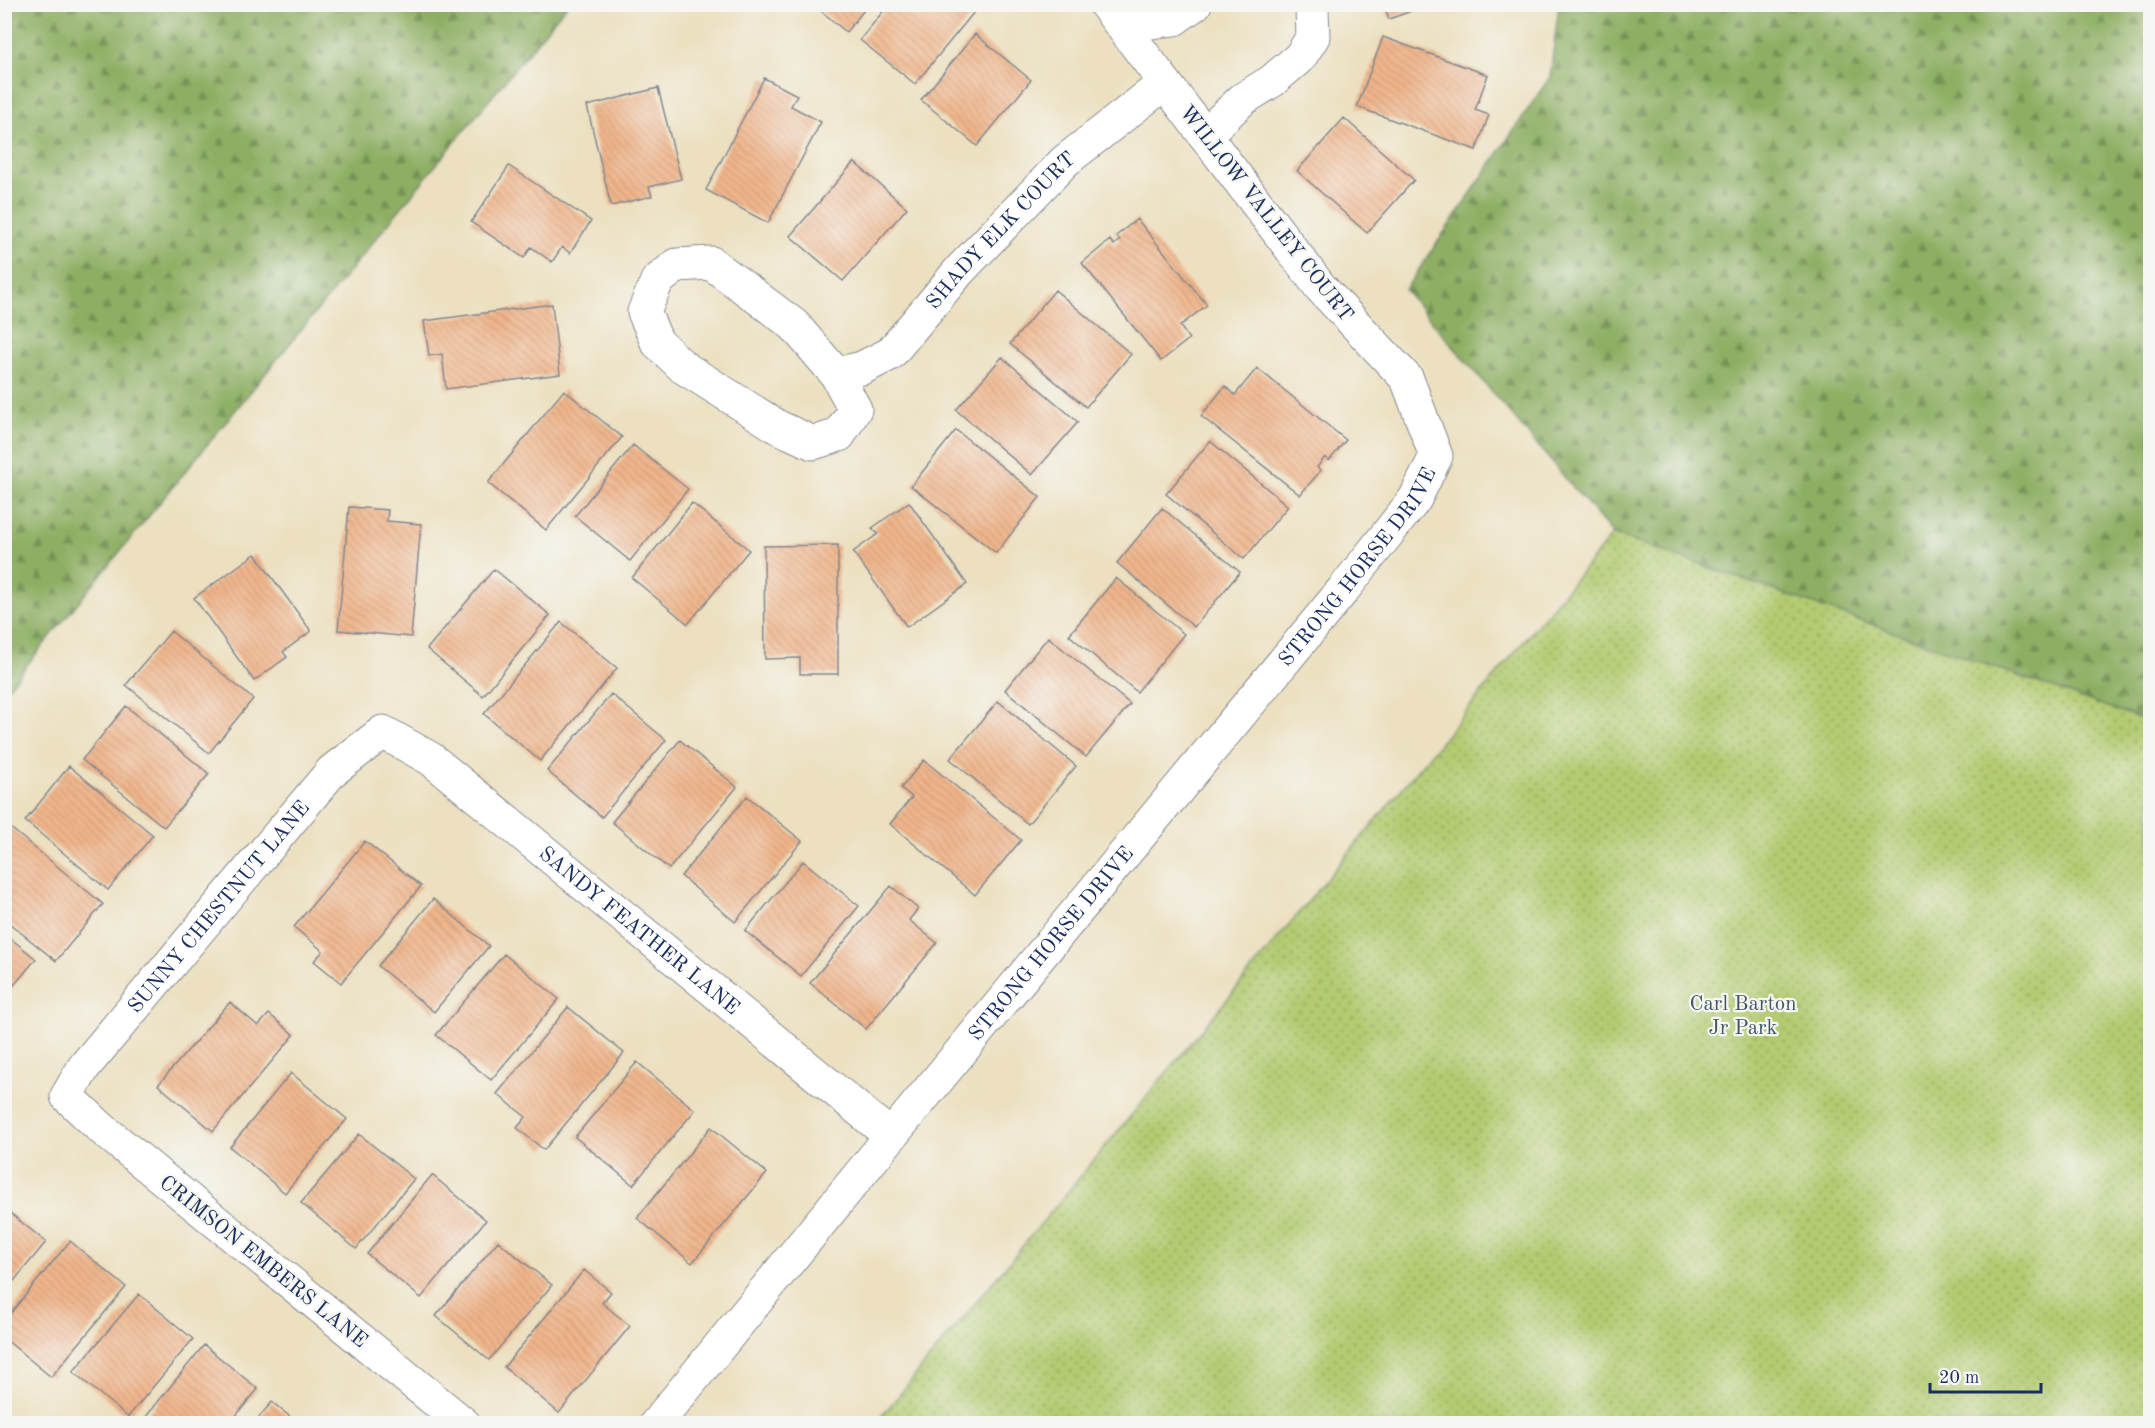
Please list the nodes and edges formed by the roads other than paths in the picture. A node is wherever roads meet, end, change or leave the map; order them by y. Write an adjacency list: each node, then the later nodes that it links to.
1 (1195, 4): 3 (street)
2 (1309, 4): 5 (street)
3 (1114, 15): 4 (street, WILLOW VALLEY COURT)
4 (1165, 83): 5 (street, WILLOW VALLEY COURT); 6 (street, SHADY ELK COURT)
5 (1205, 135): 7 (street, WILLOW VALLEY COURT)
6 (836, 374): 6 (street)
7 (1436, 456): 10 (street, STRONG HORSE DRIVE)
8 (383, 732): 9 (street, SUNNY CHESTNUT LANE); 10 (street, SANDY FEATHER LANE)
9 (67, 1096): 11 (street, CRIMSON EMBERS LANE)
10 (891, 1136): 12 (street, STRONG HORSE DRIVE)
11 (464, 1424)
12 (656, 1424)

